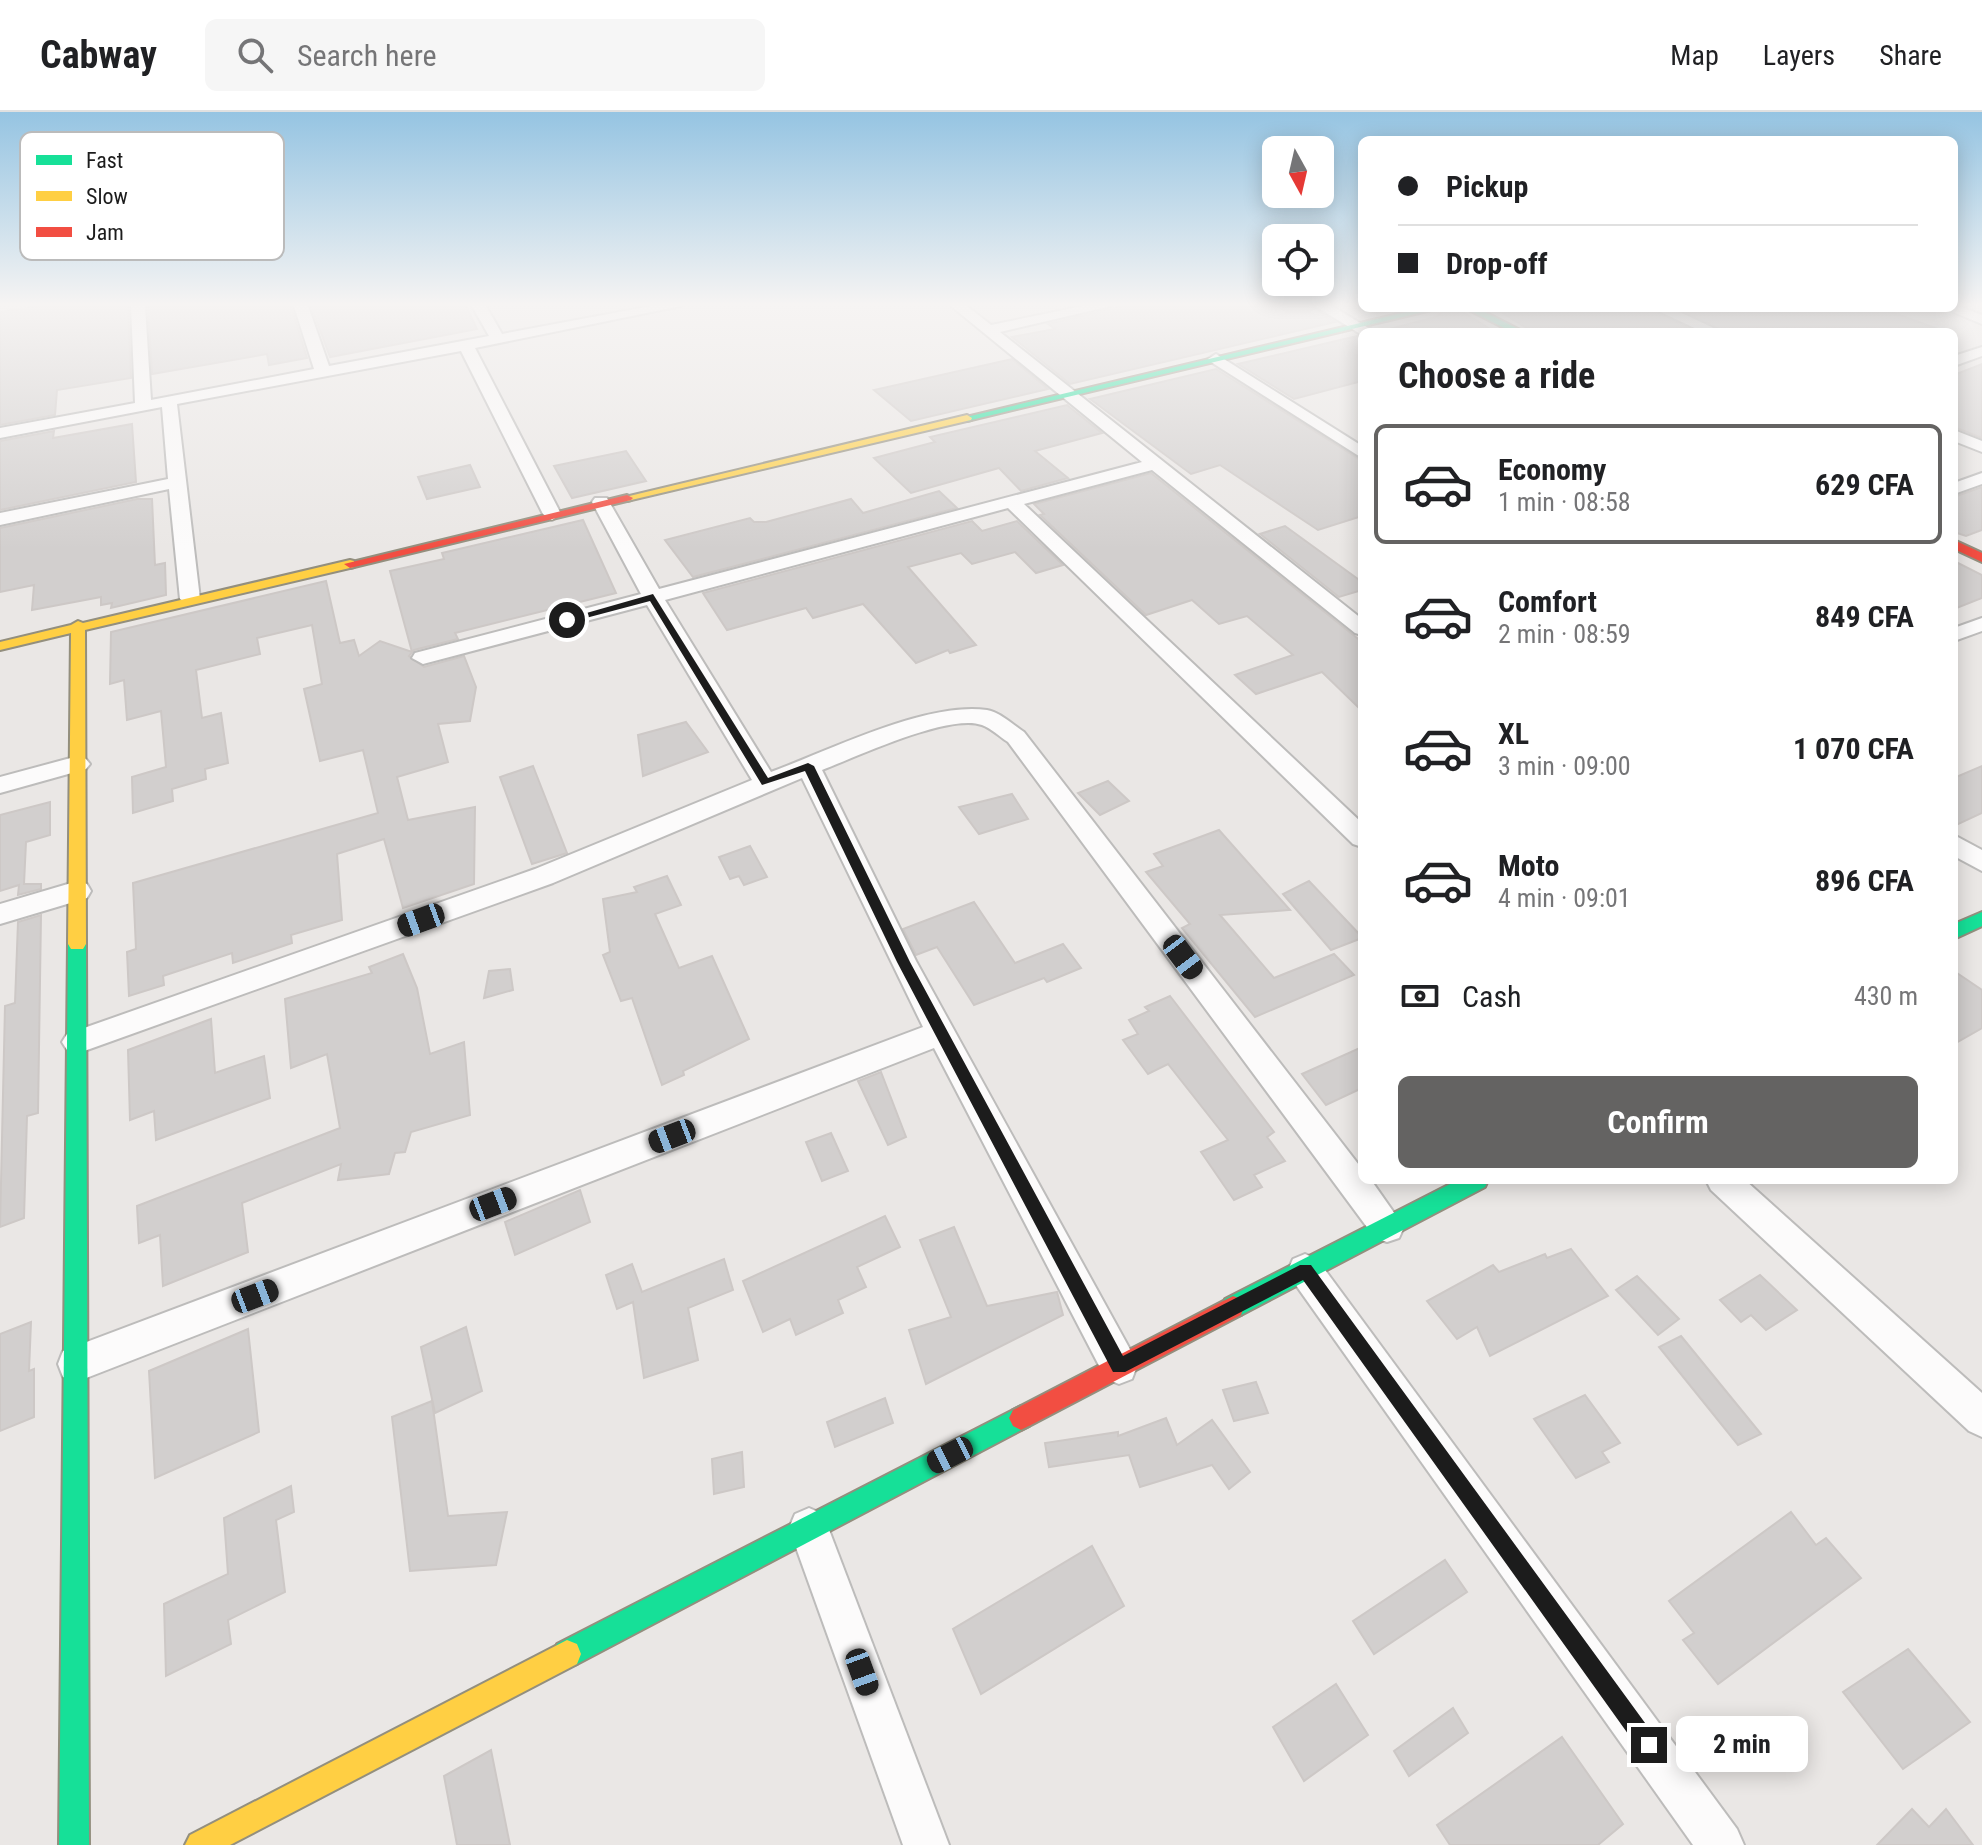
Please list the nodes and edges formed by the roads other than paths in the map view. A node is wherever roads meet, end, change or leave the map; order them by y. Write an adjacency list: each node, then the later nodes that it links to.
1 (142, 387): 9 (street)
2 (244, 387): 8 (street)
3 (487, 387): 20 (street)
4 (1058, 387): 7 (street)
5 (1097, 387): 7 (street)
6 (1259, 387): 13 (street)
7 (1067, 394): 14 (street); 18 (street)
8 (169, 401): 9 (street); 16 (street)
9 (143, 406): 10 (street)
10 (0, 433)
11 (1958, 437): 12 (street)
12 (1982, 447)
13 (1358, 450)
14 (1153, 464): 19 (street); 28 (street)
15 (1982, 478): 17 (street)
16 (175, 483): 21 (street); 25 (street)
17 (1958, 487)
18 (601, 502): 20 (street); 24 (street)
19 (1012, 502): 24 (street); 36 (street)
20 (552, 514): 25 (street)
21 (0, 519)
22 (1958, 546): 23 (street)
23 (1982, 558)
24 (653, 597): 31 (street); 34 (street)
25 (190, 599): 27 (street)
26 (1982, 624): 29 (street)
27 (78, 625): 30 (street); 32 (street)
28 (1358, 626)
29 (1958, 633)
30 (0, 646)
31 (423, 658)
32 (78, 764): 35 (street); 39 (street)
33 (808, 766): 34 (street); 43 (street); 47 (street)
34 (766, 783): 44 (street)
35 (0, 785)
36 (1358, 834)
37 (1958, 847): 38 (street)
38 (1982, 862)
39 (78, 891): 40 (street); 44 (street)
40 (0, 914)
41 (1982, 918): 42 (street)
42 (1958, 930)
43 (941, 1033): 49 (street); 50 (street)
44 (77, 1042): 49 (street)
45 (1470, 1184): 47 (street)
46 (1726, 1184): 51 (street)
47 (1387, 1227): 48 (street)
48 (1305, 1270): 50 (street); 56 (street)
49 (76, 1364): 53 (street)
50 (1119, 1366): 52 (street)
51 (1982, 1418)
52 (809, 1528): 54 (street); 55 (street)
53 (74, 1845)
54 (200, 1845)
55 (926, 1845)
56 (1721, 1845)

